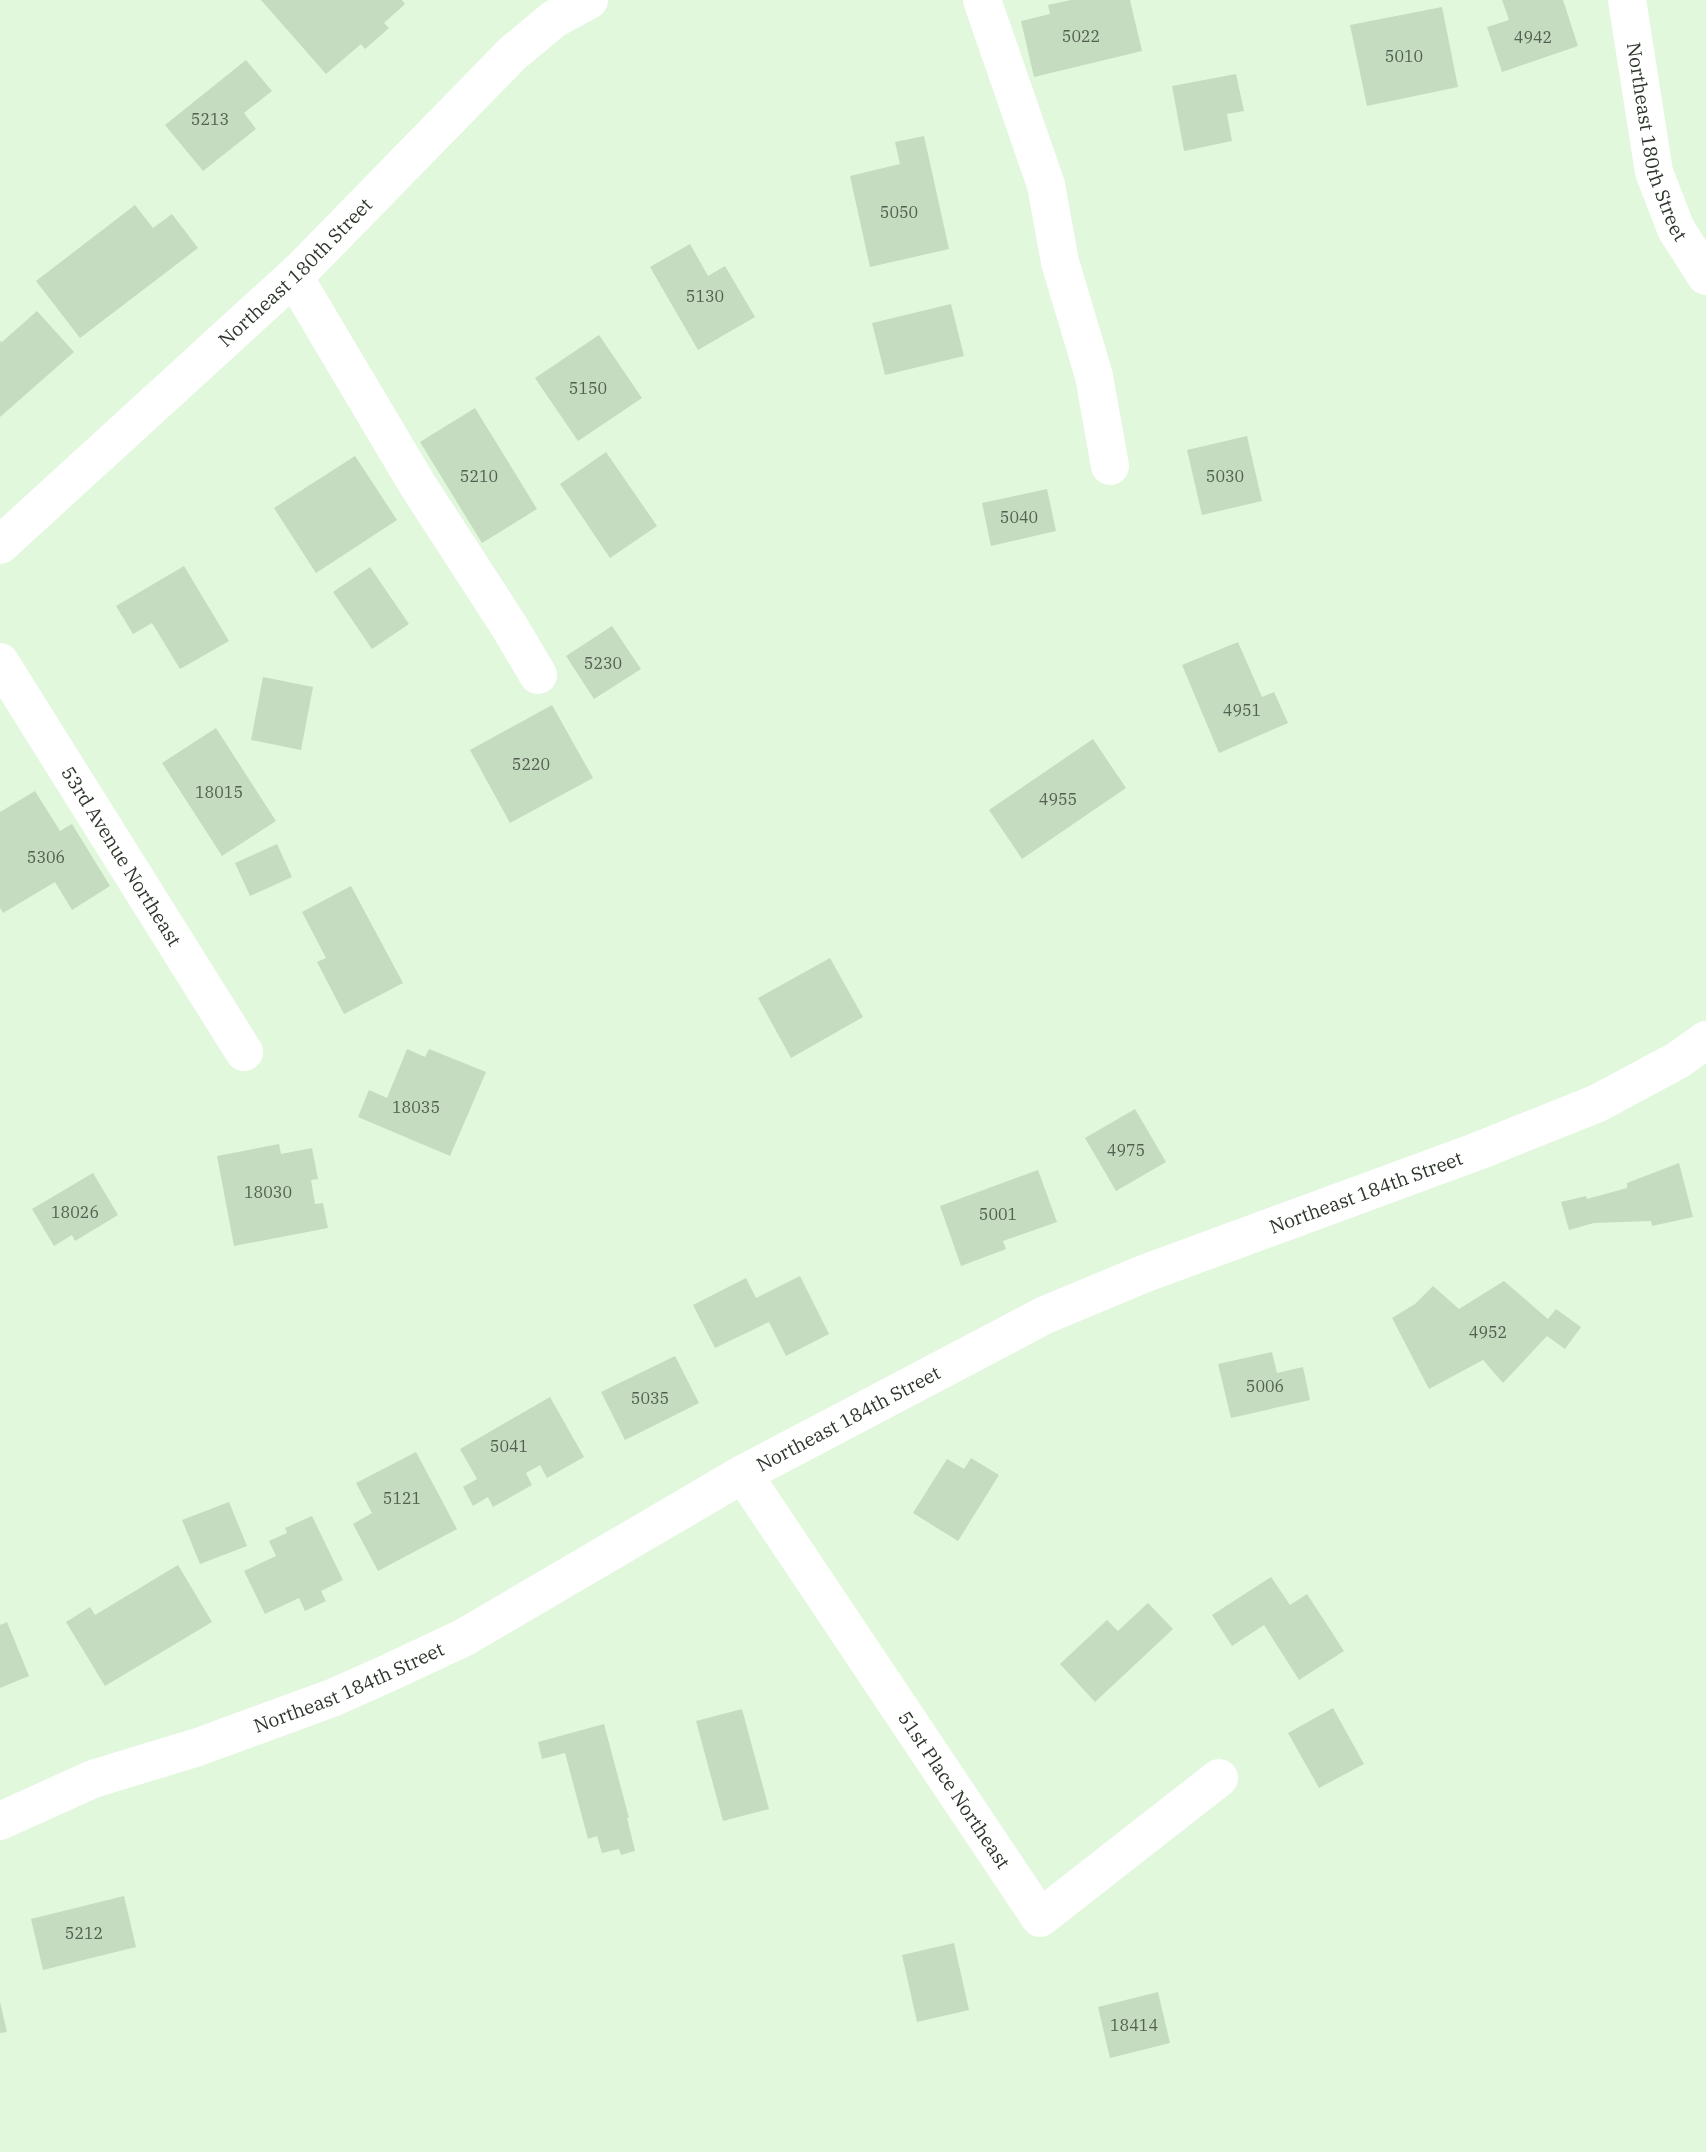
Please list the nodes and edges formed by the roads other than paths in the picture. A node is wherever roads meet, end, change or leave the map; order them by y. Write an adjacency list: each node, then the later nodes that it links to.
1 (589, 0): 5 (street, Northeast 180th Street)
2 (982, 0): 6 (street)
3 (1627, 0): 4 (street, Northeast 180th Street)
4 (1706, 276)
5 (294, 277): 7 (street, Northeast 180th Street); 9 (street)
6 (1110, 466)
7 (0, 545)
8 (0, 662): 11 (street, 53rd Avenue Northeast)
9 (538, 675)
10 (1706, 1040): 12 (street, Northeast 184th Street)
11 (244, 1052)
12 (743, 1474): 13 (street, 51st Place Northeast); 14 (street, Northeast 184th Street)
13 (1219, 1778)
14 (0, 1821)

